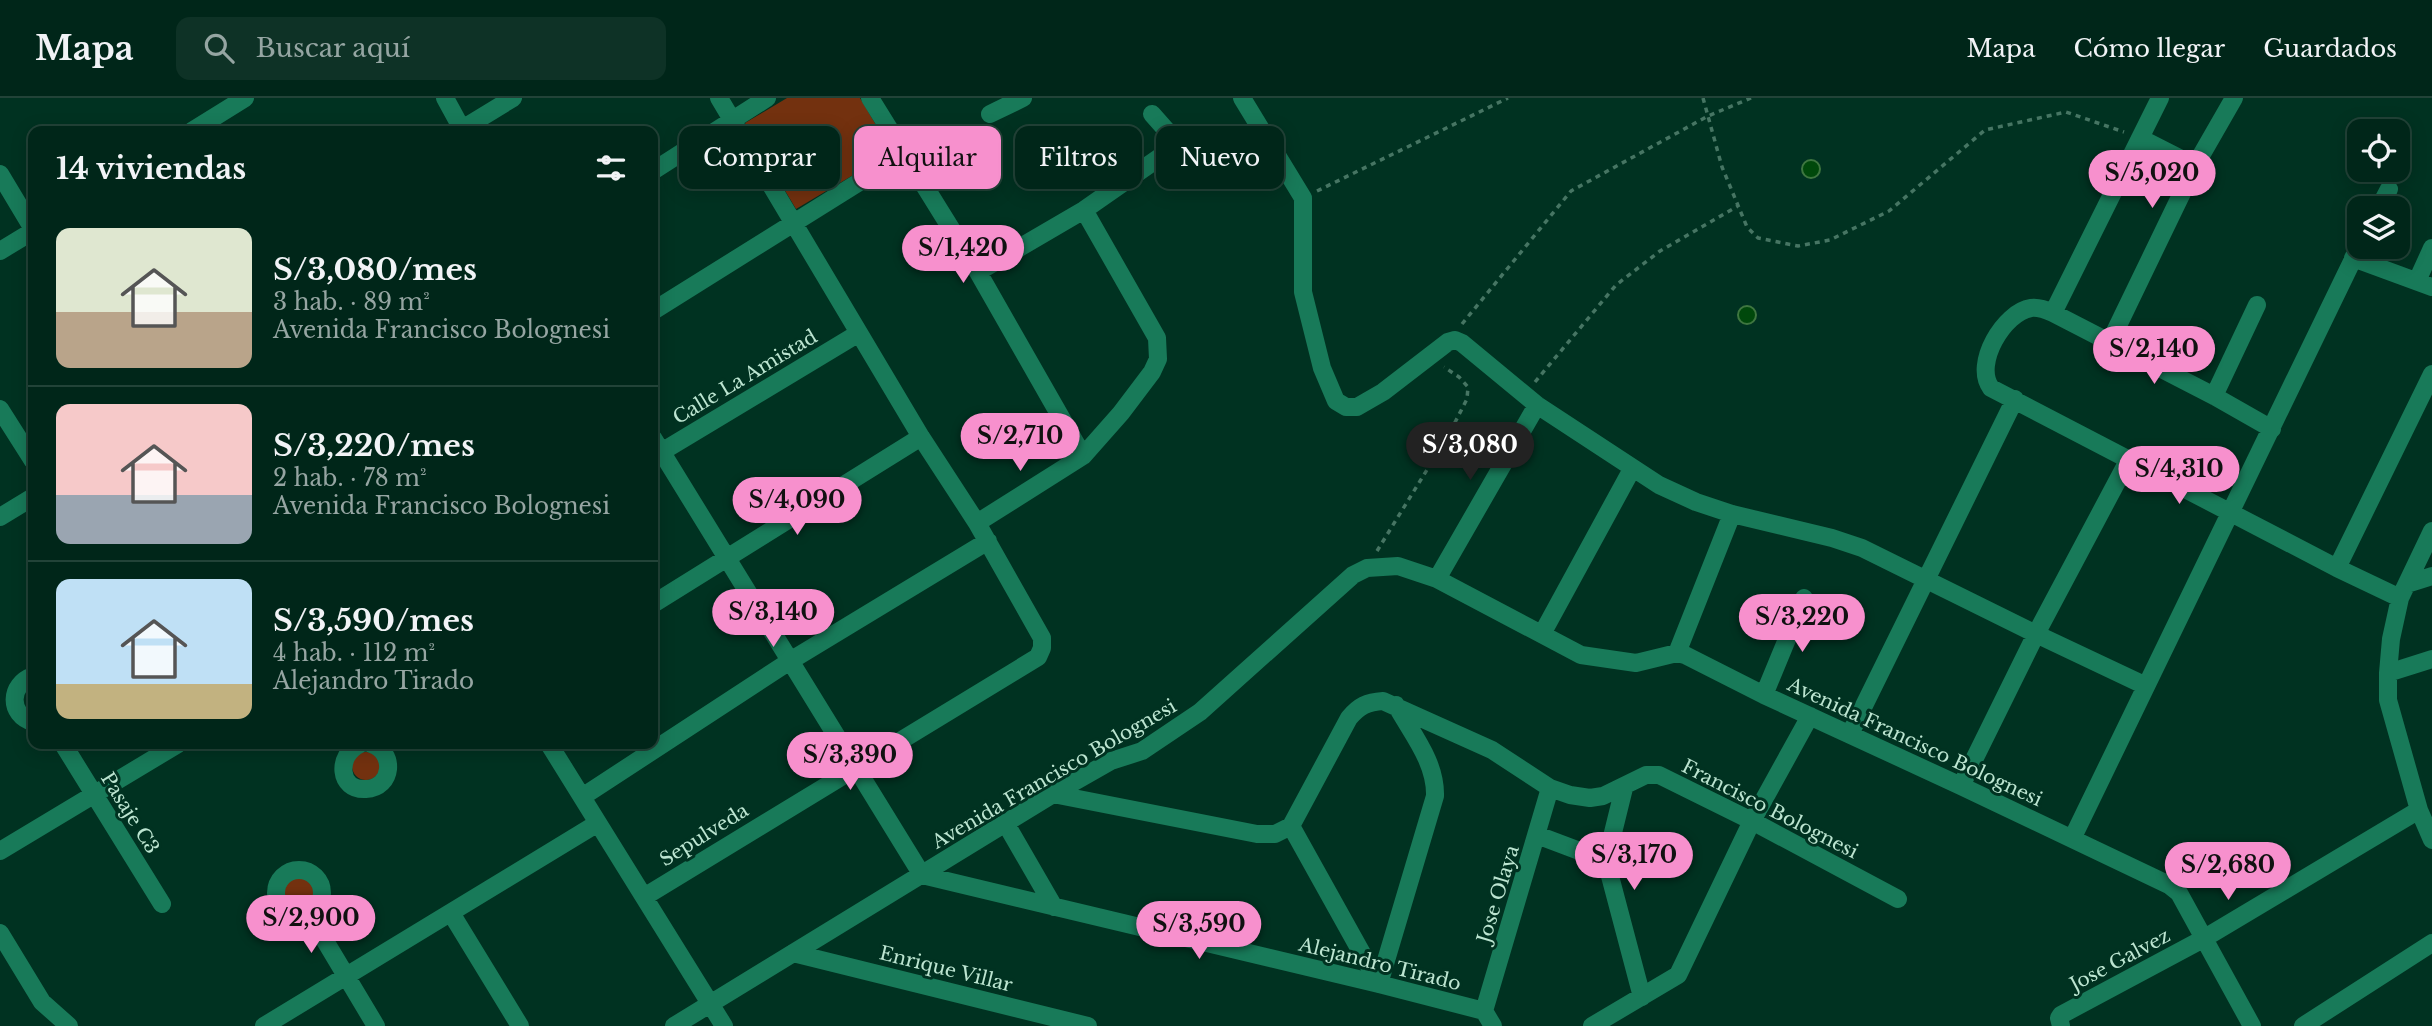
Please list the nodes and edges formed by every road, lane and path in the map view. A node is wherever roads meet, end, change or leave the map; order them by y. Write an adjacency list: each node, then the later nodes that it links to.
1 (445, 98): 19 (street)
2 (513, 98): 20 (street)
3 (719, 98): 17 (street)
4 (767, 98): 17 (street)
5 (870, 98): 21 (street)
6 (1023, 98): 14 (street)
7 (1242, 98): 30 (street)
8 (1508, 98): 30 (path)
9 (1703, 98): 16 (path)
10 (1751, 98): 16 (path)
11 (2160, 98): 22 (street)
12 (2234, 98): 23 (street)
13 (240, 99): 18 (street)
14 (990, 114)
15 (1152, 114): 32 (street)
16 (1708, 116): 31 (path); 46 (path)
17 (732, 120): 24 (street); 34 (street)
18 (200, 126)
19 (459, 126)
20 (469, 126)
21 (887, 126)
22 (2140, 138): 23 (street); 31 (path); 44 (street)
23 (2194, 166): 47 (street)
24 (658, 168)
25 (0, 174): 33 (street)
26 (854, 185): 34 (street)
27 (926, 189): 40 (street)
28 (2389, 190): 29 (street)
29 (2386, 196)
30 (1303, 198): 48 (street)
31 (1738, 206): 51 (path)
32 (1084, 210): 40 (street); 59 (street)
33 (28, 222)
34 (794, 223): 43 (street); 45 (street)
35 (28, 233): 37 (street)
36 (2432, 248): 41 (street)
37 (0, 251)
38 (2353, 259): 54 (street)
39 (2369, 259): 41 (street)
40 (978, 272): 59 (street)
41 (2425, 284)
42 (2257, 305): 50 (street)
43 (658, 309)
44 (2053, 313): 47 (street); 52 (street)
45 (859, 333): 55 (street); 56 (street, Calle La Amistad)
46 (1448, 342): 48 (street); 51 (street)
47 (2110, 342): 50 (street)
48 (1429, 356): 70 (path)
49 (2432, 374): 71 (street)
50 (2214, 396): 54 (street)
51 (1531, 399): 61 (street); 73 (street)
52 (2015, 399): 60 (street); 74 (street)
53 (0, 410): 58 (street)
54 (2272, 429): 63 (street)
55 (921, 437): 66 (street); 69 (street)
56 (658, 448)
57 (658, 452): 69 (street)
58 (28, 453)
59 (1083, 456): 66 (street)
60 (2129, 459): 63 (street); 79 (street)
61 (1633, 470): 64 (street); 78 (street)
62 (28, 500): 65 (street)
63 (2231, 511): 71 (street); 85 (street)
64 (1732, 514): 74 (street); 80 (street)
65 (0, 517)
66 (977, 523): 68 (street)
67 (2432, 531): 75 (street)
68 (988, 541): 82 (street); 98 (street, Sepulveda)
69 (727, 558): 77 (street); 82 (street)
70 (1367, 568): 73 (street); 103 (street, Avenida Francisco Bolognesi)
71 (2337, 568): 75 (street)
72 (2432, 576): 75 (street)
73 (1437, 579): 78 (street)
74 (1924, 579): 79 (street); 90 (street)
75 (2403, 591): 83 (street)
76 (1804, 598): 86 (street)
77 (658, 601)
78 (1542, 634): 80 (street)
79 (2036, 634): 85 (street); 99 (street)
80 (1677, 653): 86 (street, Avenida Francisco Bolognesi)
81 (2432, 659): 83 (street)
82 (790, 661): 91 (street); 98 (street)
83 (2388, 673): 105 (street)
84 (28, 678): 89 (street)
85 (2146, 686): 111 (street)
86 (1764, 695): 88 (street, Avenida Francisco Bolognesi)
87 (1395, 705): 100 (street, Francisco Bolognesi); 109 (street, Francisco Bolognesi); 127 (street)
88 (1810, 716): 90 (street, Avenida Francisco Bolognesi); 106 (street)
89 (28, 719)
90 (1850, 734): 99 (street, Avenida Francisco Bolognesi)
91 (658, 747)
92 (66, 749): 102 (street, Pasaje C3)
93 (170, 749): 102 (street)
94 (351, 749): 95 (street)
95 (382, 749)
96 (553, 749): 104 (street)
97 (655, 749): 104 (street)
98 (855, 767): 115 (street); 116 (street, Sepulveda)
99 (1961, 786): 111 (street, Avenida Francisco Bolognesi)
100 (1550, 788): 101 (street, Francisco Bolognesi); 110 (street, Jose Olaya)
101 (1624, 788): 106 (street, Francisco Bolognesi); 114 (street)
102 (94, 794): 113 (street); 118 (street, Pasaje C3)
103 (1053, 794): 108 (street, Avenida Francisco Bolognesi); 109 (street)
104 (582, 797): 107 (street)
105 (2423, 802): 112 (street); 122 (street, Jose Galvez)
106 (1752, 821): 117 (street, Francisco Bolognesi); 128 (street)
107 (598, 824): 116 (street); 120 (street)
108 (1006, 824): 115 (street, Avenida Francisco Bolognesi); 119 (street)
109 (1291, 826): 127 (street)
110 (1537, 835): 114 (street); 130 (street, Jose Olaya)
111 (2072, 839): 122 (street, Avenida Francisco Bolognesi)
112 (2432, 840)
113 (0, 851)
114 (1606, 861): 128 (street)
115 (922, 875): 119 (street, Alejandro Tirado); 125 (street, Avenida Francisco Bolognesi)
116 (644, 897): 129 (street)
117 (1898, 899)
118 (162, 904)
119 (1054, 907): 127 (street, Alejandro Tirado)
120 (451, 913): 126 (street); 135 (street)
121 (309, 914): 126 (street)
122 (2203, 939): 131 (street, Jose Galvez); 140 (street, Avenida Francisco Bolognesi)
123 (2, 940): 132 (street)
124 (2432, 943): 141 (street)
125 (793, 953): 129 (street, Avenida Francisco Bolognesi); 138 (street, Enrique Villar)
126 (346, 976): 133 (street); 134 (street)
127 (1379, 984): 130 (street, Alejandro Tirado)
128 (1642, 997): 139 (street)
129 (710, 1004): 136 (street, Avenida Francisco Bolognesi); 137 (street)
130 (1489, 1019)
131 (2060, 1022)
132 (69, 1026)
133 (264, 1026)
134 (376, 1026)
135 (520, 1026)
136 (674, 1026)
137 (723, 1026)
138 (1088, 1026)
139 (1592, 1026)
140 (2252, 1026)
141 (2302, 1026)

